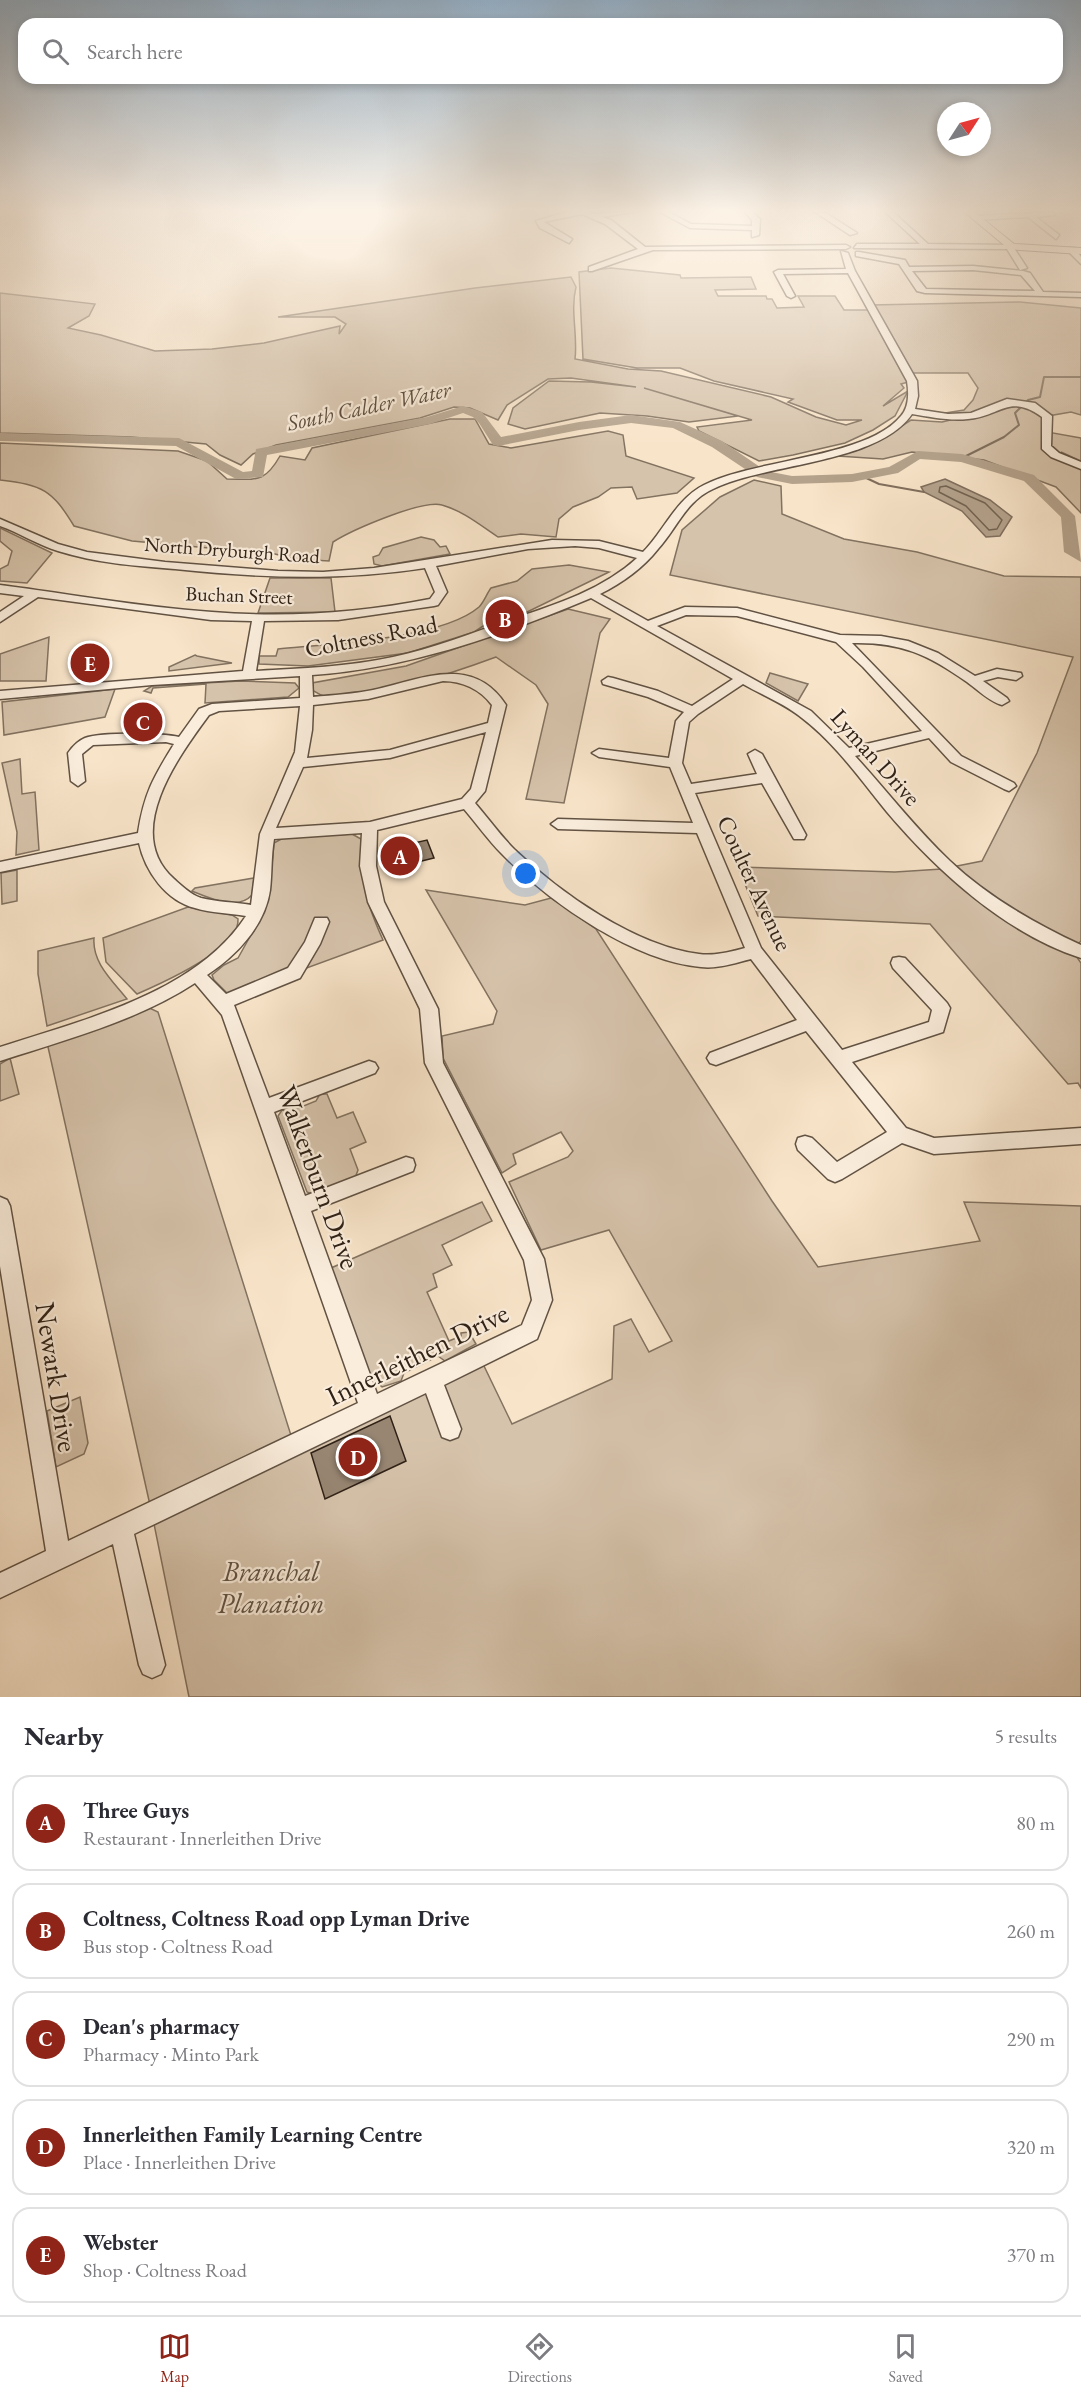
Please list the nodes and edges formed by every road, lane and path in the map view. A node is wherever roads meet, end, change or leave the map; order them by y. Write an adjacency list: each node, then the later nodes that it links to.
1 (787, 289): 7 (street)
2 (860, 289): 8 (street)
3 (920, 289): 5 (street)
4 (1037, 289): 5 (street)
5 (1040, 293): 6 (street)
6 (1081, 295)
7 (791, 296)
8 (909, 411): 9 (street); 11 (street, Coltness Road)
9 (1081, 466)
10 (0, 522): 12 (street, North Dryburgh Road)
11 (645, 557): 12 (street, North Dryburgh Road); 15 (street, Coltness Road)
12 (429, 564): 17 (street, Buchan Street)
13 (0, 589): 14 (street, Buchan Street)
14 (36, 592): 16 (street); 17 (street, Buchan Street)
15 (592, 594): 18 (street, Lyman Drive); 20 (street, Coltness Road)
16 (0, 618)
17 (259, 618): 21 (street)
18 (648, 625): 19 (street); 23 (street, Lyman Drive)
19 (840, 639): 24 (street); 31 (street)
20 (306, 673): 21 (street, Coltness Road); 27 (street)
21 (249, 675): 26 (street, Coltness Road)
22 (1016, 676): 24 (street)
23 (743, 678): 29 (street); 34 (street, Lyman Drive)
24 (974, 680): 28 (street)
25 (608, 681): 29 (street)
26 (0, 695)
27 (306, 700): 30 (street); 32 (street); 36 (street)
28 (1002, 701)
29 (693, 711): 37 (street)
30 (493, 726): 36 (street); 42 (street)
31 (932, 733): 34 (street); 40 (street)
32 (182, 741): 39 (street); 48 (street)
33 (599, 753): 37 (street)
34 (847, 753): 53 (street, Lyman Drive)
35 (755, 754): 38 (street)
36 (298, 763): 46 (street)
37 (675, 763): 41 (street, Coulter Avenue)
38 (766, 777): 41 (street); 47 (street)
39 (78, 781)
40 (1009, 786)
41 (686, 789): 45 (street, Coulter Avenue)
42 (467, 803): 44 (street); 52 (street)
43 (558, 824): 45 (street)
44 (370, 827): 46 (street); 69 (street, Innerleithen Drive)
45 (702, 828): 52 (street, Coulter Avenue)
46 (267, 834): 50 (street)
47 (799, 835)
48 (145, 837): 49 (street); 50 (street)
49 (0, 867)
50 (256, 911): 55 (street)
51 (321, 922): 56 (street)
52 (754, 951): 57 (street, Coulter Avenue)
53 (1081, 952)
54 (899, 963): 60 (street)
55 (198, 976): 56 (street, Walkerburn Drive); 58 (street)
56 (224, 1002): 62 (street, Walkerburn Drive)
57 (809, 1023): 59 (street); 60 (street, Coulter Avenue)
58 (0, 1054)
59 (716, 1058)
60 (838, 1059): 63 (street, Coulter Avenue)
61 (369, 1068): 62 (street)
62 (264, 1108): 68 (street, Walkerburn Drive)
63 (900, 1134): 64 (street); 65 (street)
64 (1081, 1136)
65 (805, 1144)
66 (406, 1166): 68 (street)
67 (0, 1206): 73 (street, Newark Drive)
68 (299, 1207): 70 (street, Walkerburn Drive)
69 (431, 1378): 70 (street, Innerleithen Drive); 71 (street)
70 (371, 1407): 72 (street, Innerleithen Drive)
71 (450, 1429)
72 (121, 1528): 73 (street, Innerleithen Drive); 75 (street)
73 (59, 1557): 74 (street, Innerleithen Drive)
74 (0, 1586)
75 (152, 1665)

